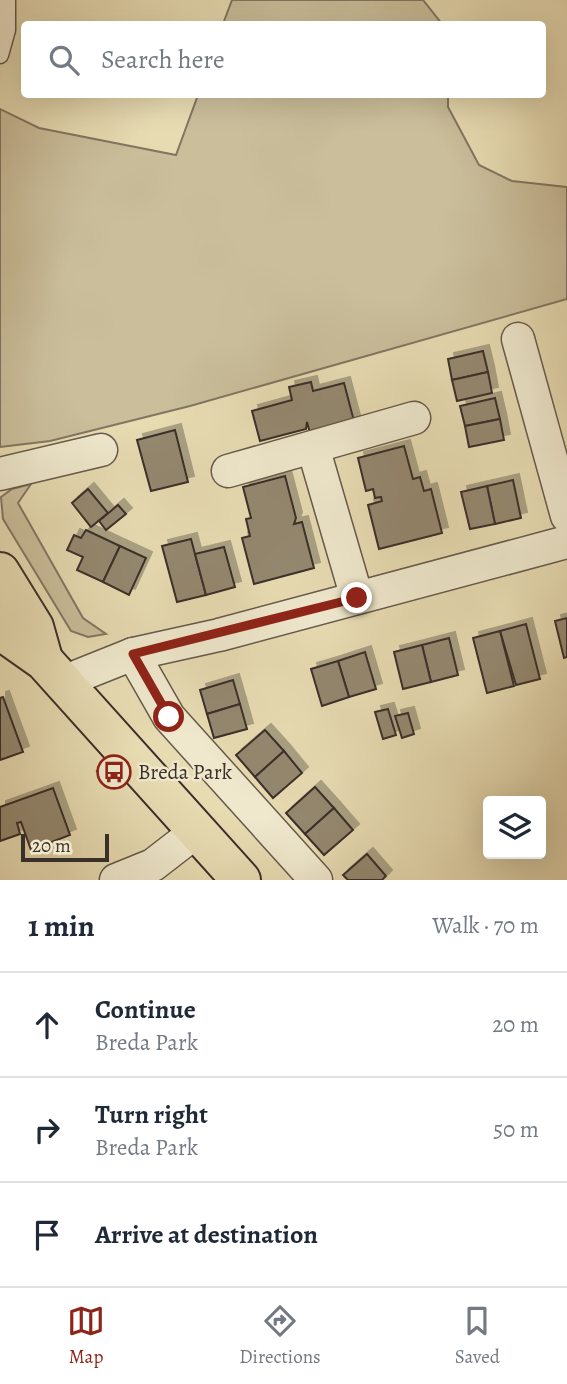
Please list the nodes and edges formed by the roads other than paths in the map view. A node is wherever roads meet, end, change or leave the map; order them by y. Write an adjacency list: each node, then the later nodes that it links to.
1 (7, 0): 2 (lane)
2 (0, 55)
3 (518, 339): 9 (street)
4 (414, 418): 5 (street)
5 (313, 447): 7 (street); 12 (street)
6 (101, 450): 8 (street)
7 (228, 471)
8 (0, 474)
9 (567, 516)
10 (567, 542): 12 (street)
11 (0, 572): 15 (highway)
12 (357, 598): 14 (street)
13 (0, 625): 15 (highway)
14 (133, 654): 15 (street); 19 (street)
15 (53, 672): 16 (highway)
16 (197, 831): 17 (street); 18 (highway)
17 (116, 880)
18 (241, 880)
19 (316, 880)

